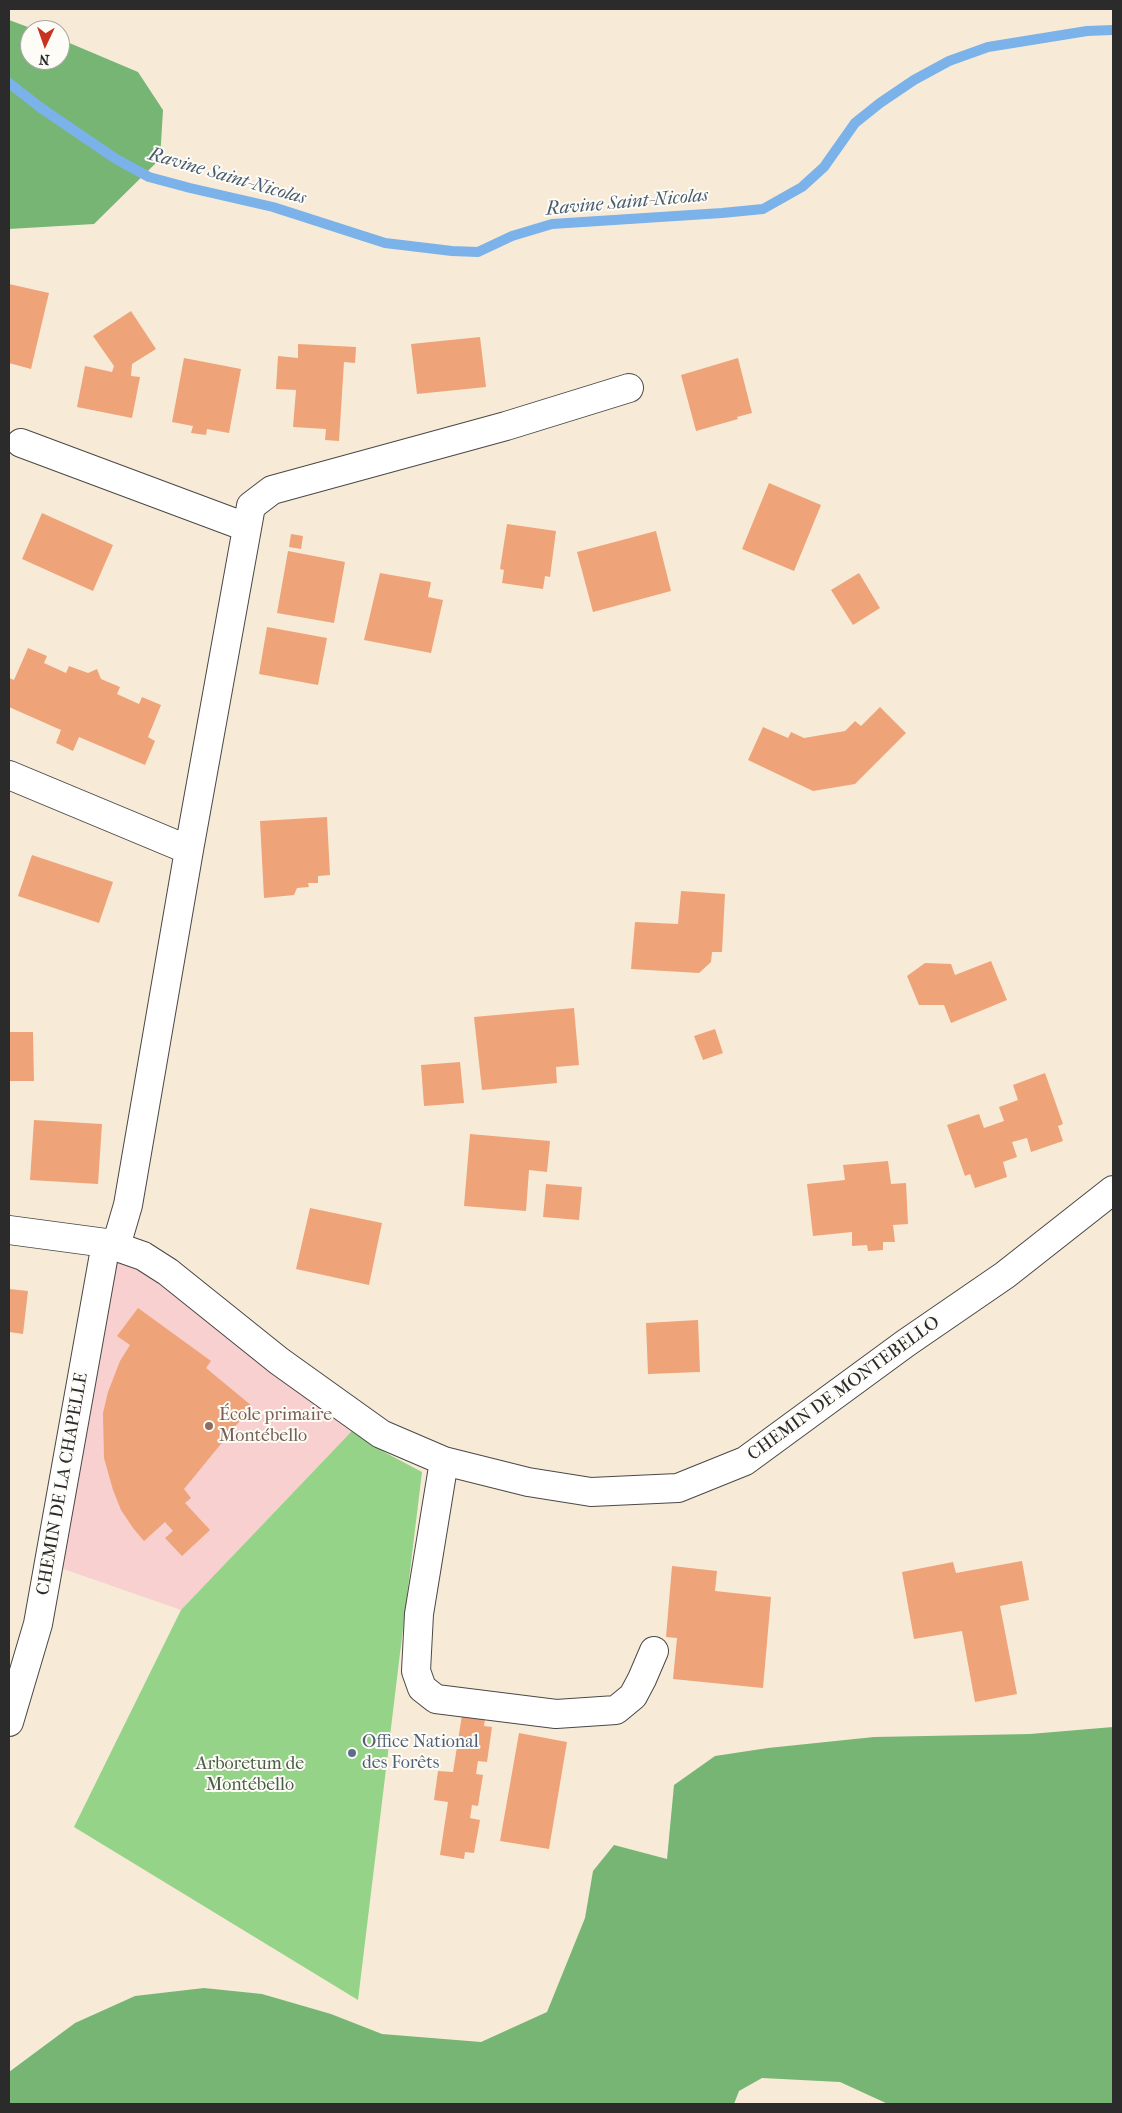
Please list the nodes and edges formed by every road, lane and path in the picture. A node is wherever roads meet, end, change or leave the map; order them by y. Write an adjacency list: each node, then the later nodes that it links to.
1 (629, 388): 3 (street, CHEMIN DE LA CHAPELLE)
2 (21, 443): 3 (street)
3 (246, 527): 5 (street, CHEMIN DE LA CHAPELLE)
4 (9, 775): 5 (street)
5 (189, 850): 8 (street, CHEMIN DE LA CHAPELLE)
6 (1113, 1190): 9 (street, CHEMIN DE MONTEBELLO)
7 (9, 1230): 8 (street, CHEMIN DE MONTEBELLO)
8 (111, 1245): 9 (street, CHEMIN DE MONTEBELLO); 11 (street, CHEMIN DE LA CHAPELLE)
9 (444, 1461): 10 (street)
10 (654, 1651)
11 (9, 1722)

